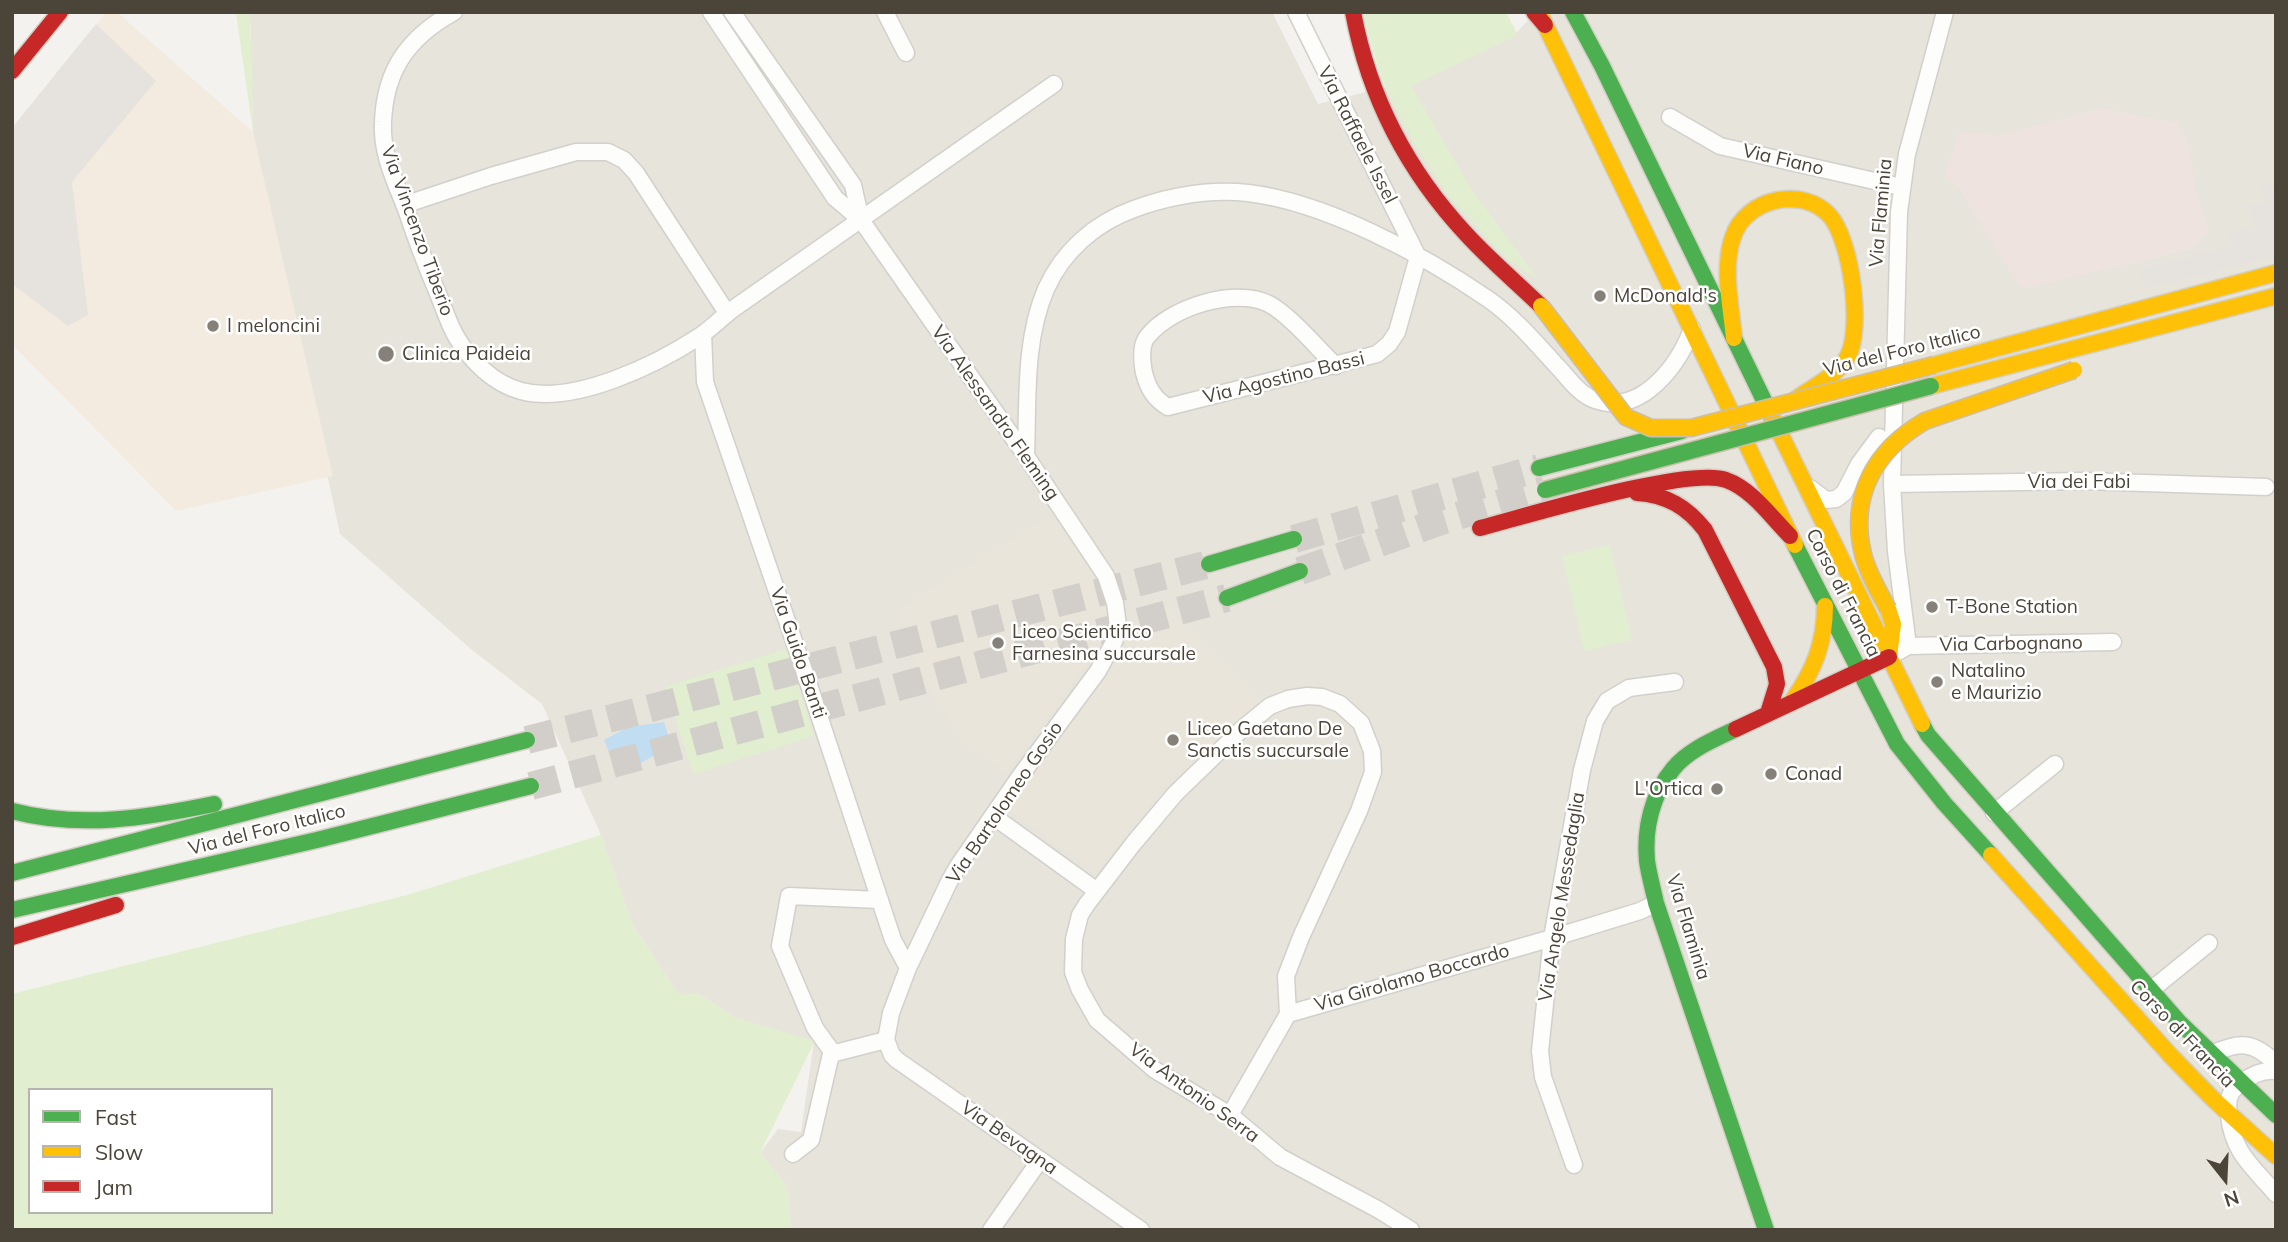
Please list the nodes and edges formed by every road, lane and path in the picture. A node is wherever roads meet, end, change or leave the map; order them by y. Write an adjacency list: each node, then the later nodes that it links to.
1 (60, 12): 12 (main road)
2 (454, 12): 16 (street, Via Vincenzo Tiberio)
3 (711, 12): 17 (street, Via Alessandro Fleming)
4 (732, 12): 17 (street, Via Alessandro Fleming)
5 (885, 12): 11 (street)
6 (1296, 12): 18 (street, Via Raffaele Issel)
7 (1353, 12): 29 (main road, bridge)
8 (1573, 12): 25 (main road, Corso di Francia)
9 (1945, 12): 15 (street, Via Flaminia)
10 (1539, 16): 23 (main road, Corso di Francia)
11 (906, 53)
12 (12, 71)
13 (1054, 84): 17 (street, Via Vincenzo Tiberio)
14 (1670, 117): 15 (street, Via Fiano)
15 (1901, 187): 28 (street, Via Flaminia)
16 (404, 205): 21 (street); 24 (street, Via Vincenzo Tiberio)
17 (861, 220): 21 (street, Via Vincenzo Tiberio); 30 (street, Via Alessandro Fleming)
18 (1418, 257): 23 (street); 26 (street, Via Agostino Bassi); 30 (street)
19 (2276, 273): 27 (main road, Via del Foro Italico, bridge)
20 (2276, 296): 22 (main road)
21 (727, 313): 24 (street, Via Vincenzo Tiberio)
22 (2190, 318): 35 (main road, bridge); 47 (main road, bridge)
23 (1692, 329): 38 (main road, Corso di Francia)
24 (704, 334): 62 (street, Via Guido Banti)
25 (1734, 338): 27 (main road); 33 (main road, Corso di Francia)
26 (1336, 366): 26 (street, Via Agostino Bassi)
27 (1795, 400): 29 (main road, Via del Foro Italico, bridge)
28 (1892, 422): 32 (street, Via Flaminia); 33 (street)
29 (1691, 428): 31 (main road, Via del Foro Italico, bridge)
30 (1026, 456): 44 (street, Via Alessandro Fleming)
31 (1539, 468)
32 (1892, 484): 34 (street, Via dei Fabi); 46 (street, Via Flaminia)
33 (1805, 485): 47 (main road, Corso di Francia)
34 (2266, 487)
35 (1545, 489)
36 (1617, 494): 37 (main road); 38 (main road); 51 (main road)
37 (1480, 528)
38 (1790, 536): 43 (main road, Corso di Francia)
39 (1294, 539): 40 (main road)
40 (1209, 565)
41 (1300, 571): 42 (main road)
42 (1227, 598)
43 (1825, 606): 48 (main road, Corso di Francia); 50 (main road, Via Flaminia)
44 (1116, 612): 58 (street, Via Bartolomeo Gosio)
45 (2113, 642): 46 (street, Via Carbognano)
46 (1908, 646): 47 (street, Via Flaminia)
47 (1889, 657): 48 (main road, Via Flaminia); 57 (main road, Corso di Francia)
48 (1859, 672): 50 (main road, Via Flaminia); 77 (main road, Corso di Francia)
49 (1675, 682): 66 (street, Via Angelo Messedaglia)
50 (1793, 700): 51 (main road, Via Flaminia)
51 (1768, 713): 63 (main road, Via Flaminia)
52 (527, 740): 54 (main road, Via del Foro Italico)
53 (2055, 764): 57 (street)
54 (431, 766): 56 (main road); 60 (main road, Via del Foro Italico)
55 (531, 786): 59 (main road, Via del Foro Italico)
56 (12, 811)
57 (1994, 813): 69 (main road, Corso di Francia)
58 (993, 816): 61 (street); 68 (street, Via Bartolomeo Gosio)
59 (317, 840): 64 (main road, Via del Foro Italico); 65 (main road)
60 (12, 873)
61 (1097, 891): 70 (street, Via Antonio Serra); 78 (street, Via Antonio Serra)
62 (880, 900): 68 (street, Via Guido Banti); 72 (street)
63 (1656, 903): 66 (street, Via Girolamo Boccardo); 88 (main road, Via Flaminia)
64 (12, 911)
65 (12, 937)
66 (1552, 938): 70 (street, Via Girolamo Boccardo); 83 (street, Via Angelo Messedaglia)
67 (2209, 943): 69 (street)
68 (908, 968): 71 (street, Via Bartolomeo Gosio)
69 (2151, 990): 73 (main road, Corso di Francia)
70 (1288, 1014): 78 (street)
71 (886, 1040): 72 (street); 82 (street, Via Bevagna)
72 (833, 1054): 80 (street)
73 (2212, 1055): 74 (street, Corso di Francia); 76 (main road, Corso di Francia)
74 (2276, 1064)
75 (2276, 1071): 76 (street)
76 (2242, 1082): 77 (street); 79 (main road, Corso di Francia)
77 (2229, 1112): 81 (main road, Corso di Francia); 84 (street, Corso di Francia)
78 (1230, 1115): 87 (street, Via Antonio Serra)
79 (2276, 1115)
80 (793, 1154)
81 (2276, 1156)
82 (1040, 1160): 85 (street); 86 (street, Via Bevagna)
83 (1574, 1165)
84 (2276, 1194)
85 (991, 1230)
86 (1141, 1230)
87 (1411, 1230)
88 (1766, 1230)

